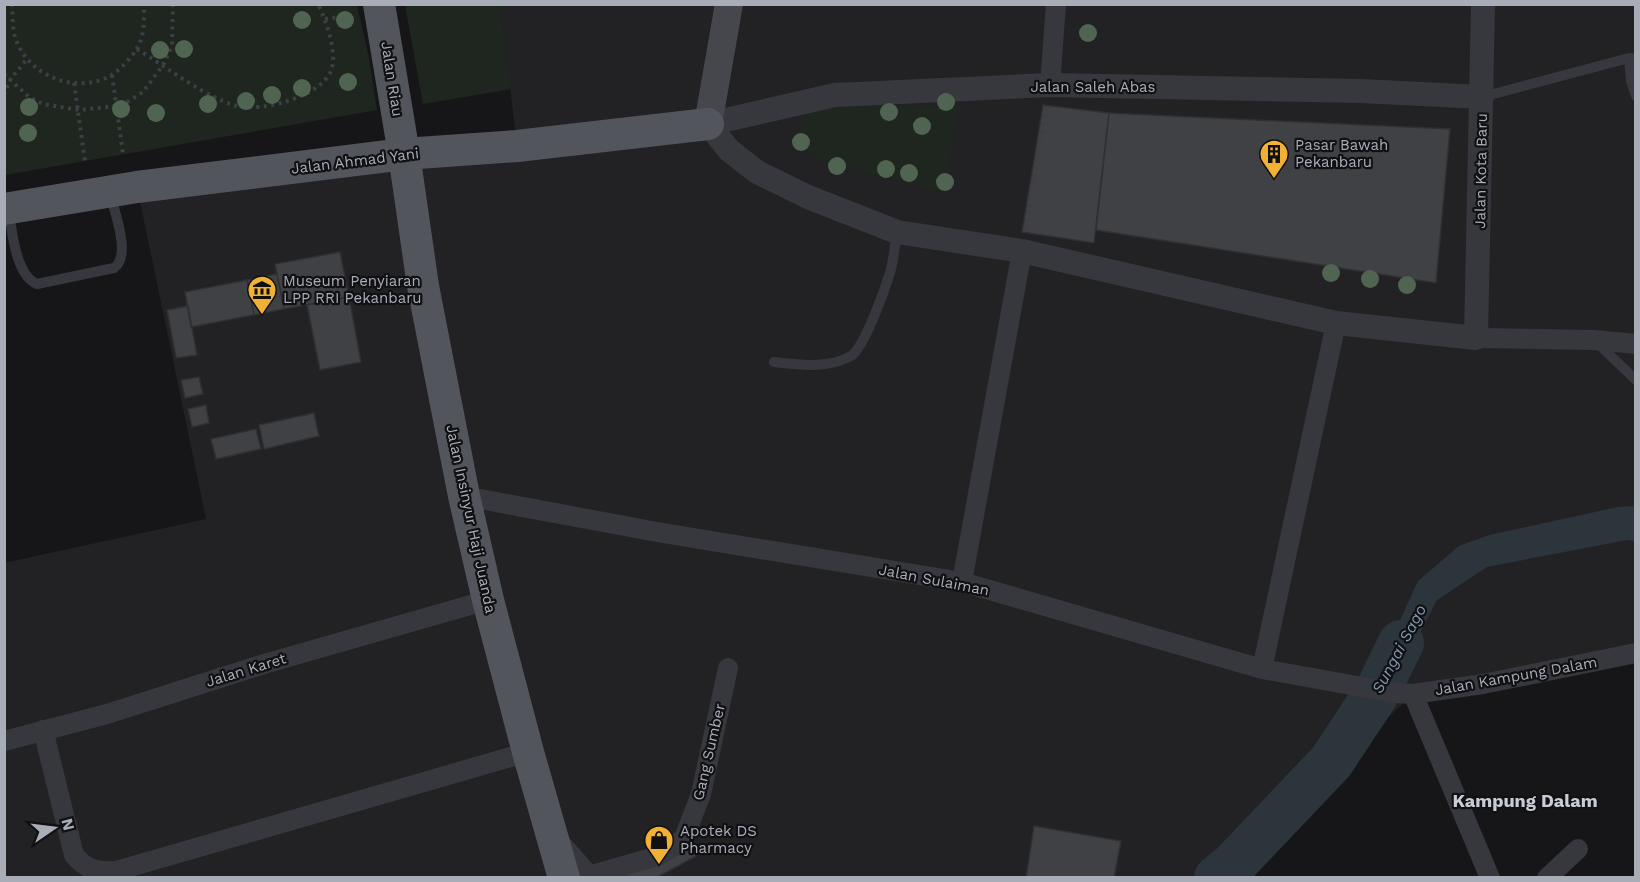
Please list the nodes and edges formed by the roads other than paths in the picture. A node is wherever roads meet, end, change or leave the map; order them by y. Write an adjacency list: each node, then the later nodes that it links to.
1 (729, 4): 9 (main road)
2 (1056, 4): 6 (street)
3 (1483, 4): 8 (street, Jalan Kota Baru)
4 (369, 9): 10 (main road, Jalan Riau)
5 (1632, 58): 7 (lane); 8 (lane)
6 (1050, 85): 8 (street, Jalan Saleh Abas); 9 (street, Jalan Saleh Abas)
7 (1635, 96)
8 (1482, 97): 16 (street, Jalan Kota Baru)
9 (708, 124): 10 (main road, Jalan Ahmad Yani); 13 (street)
10 (404, 154): 11 (main road, Jalan Ahmad Yani); 21 (main road, Jalan Insinyur Haji Juanda)
11 (109, 192): 12 (main road, Jalan Ahmad Yani); 12 (lane)
12 (7, 209)
13 (897, 232): 14 (street); 19 (lane)
14 (1022, 251): 15 (street); 22 (street)
15 (1336, 323): 16 (street); 26 (street)
16 (1476, 338): 17 (street)
17 (1594, 340): 18 (street); 20 (lane)
18 (1635, 344)
19 (774, 362)
20 (1635, 380)
21 (464, 496): 22 (street, Jalan Sulaiman); 23 (main road, Jalan Insinyur Haji Juanda)
22 (962, 582): 26 (street, Jalan Sulaiman)
23 (488, 600): 28 (street, Jalan Karet); 30 (main road, Jalan Insinyur Haji Juanda)
24 (1635, 653): 27 (street, Jalan Kampung Dalam)
25 (728, 668): 32 (street, Gang Sumber)
26 (1262, 669): 27 (street, Jalan Sulaiman)
27 (1405, 694): 33 (street)
28 (43, 730): 29 (street, Jalan Karet); 30 (street)
29 (4, 741)
30 (528, 752): 32 (main road, Jalan Insinyur Haji Juanda)
31 (1578, 849): 34 (street)
32 (580, 877)
33 (1490, 878)
34 (1547, 878)

